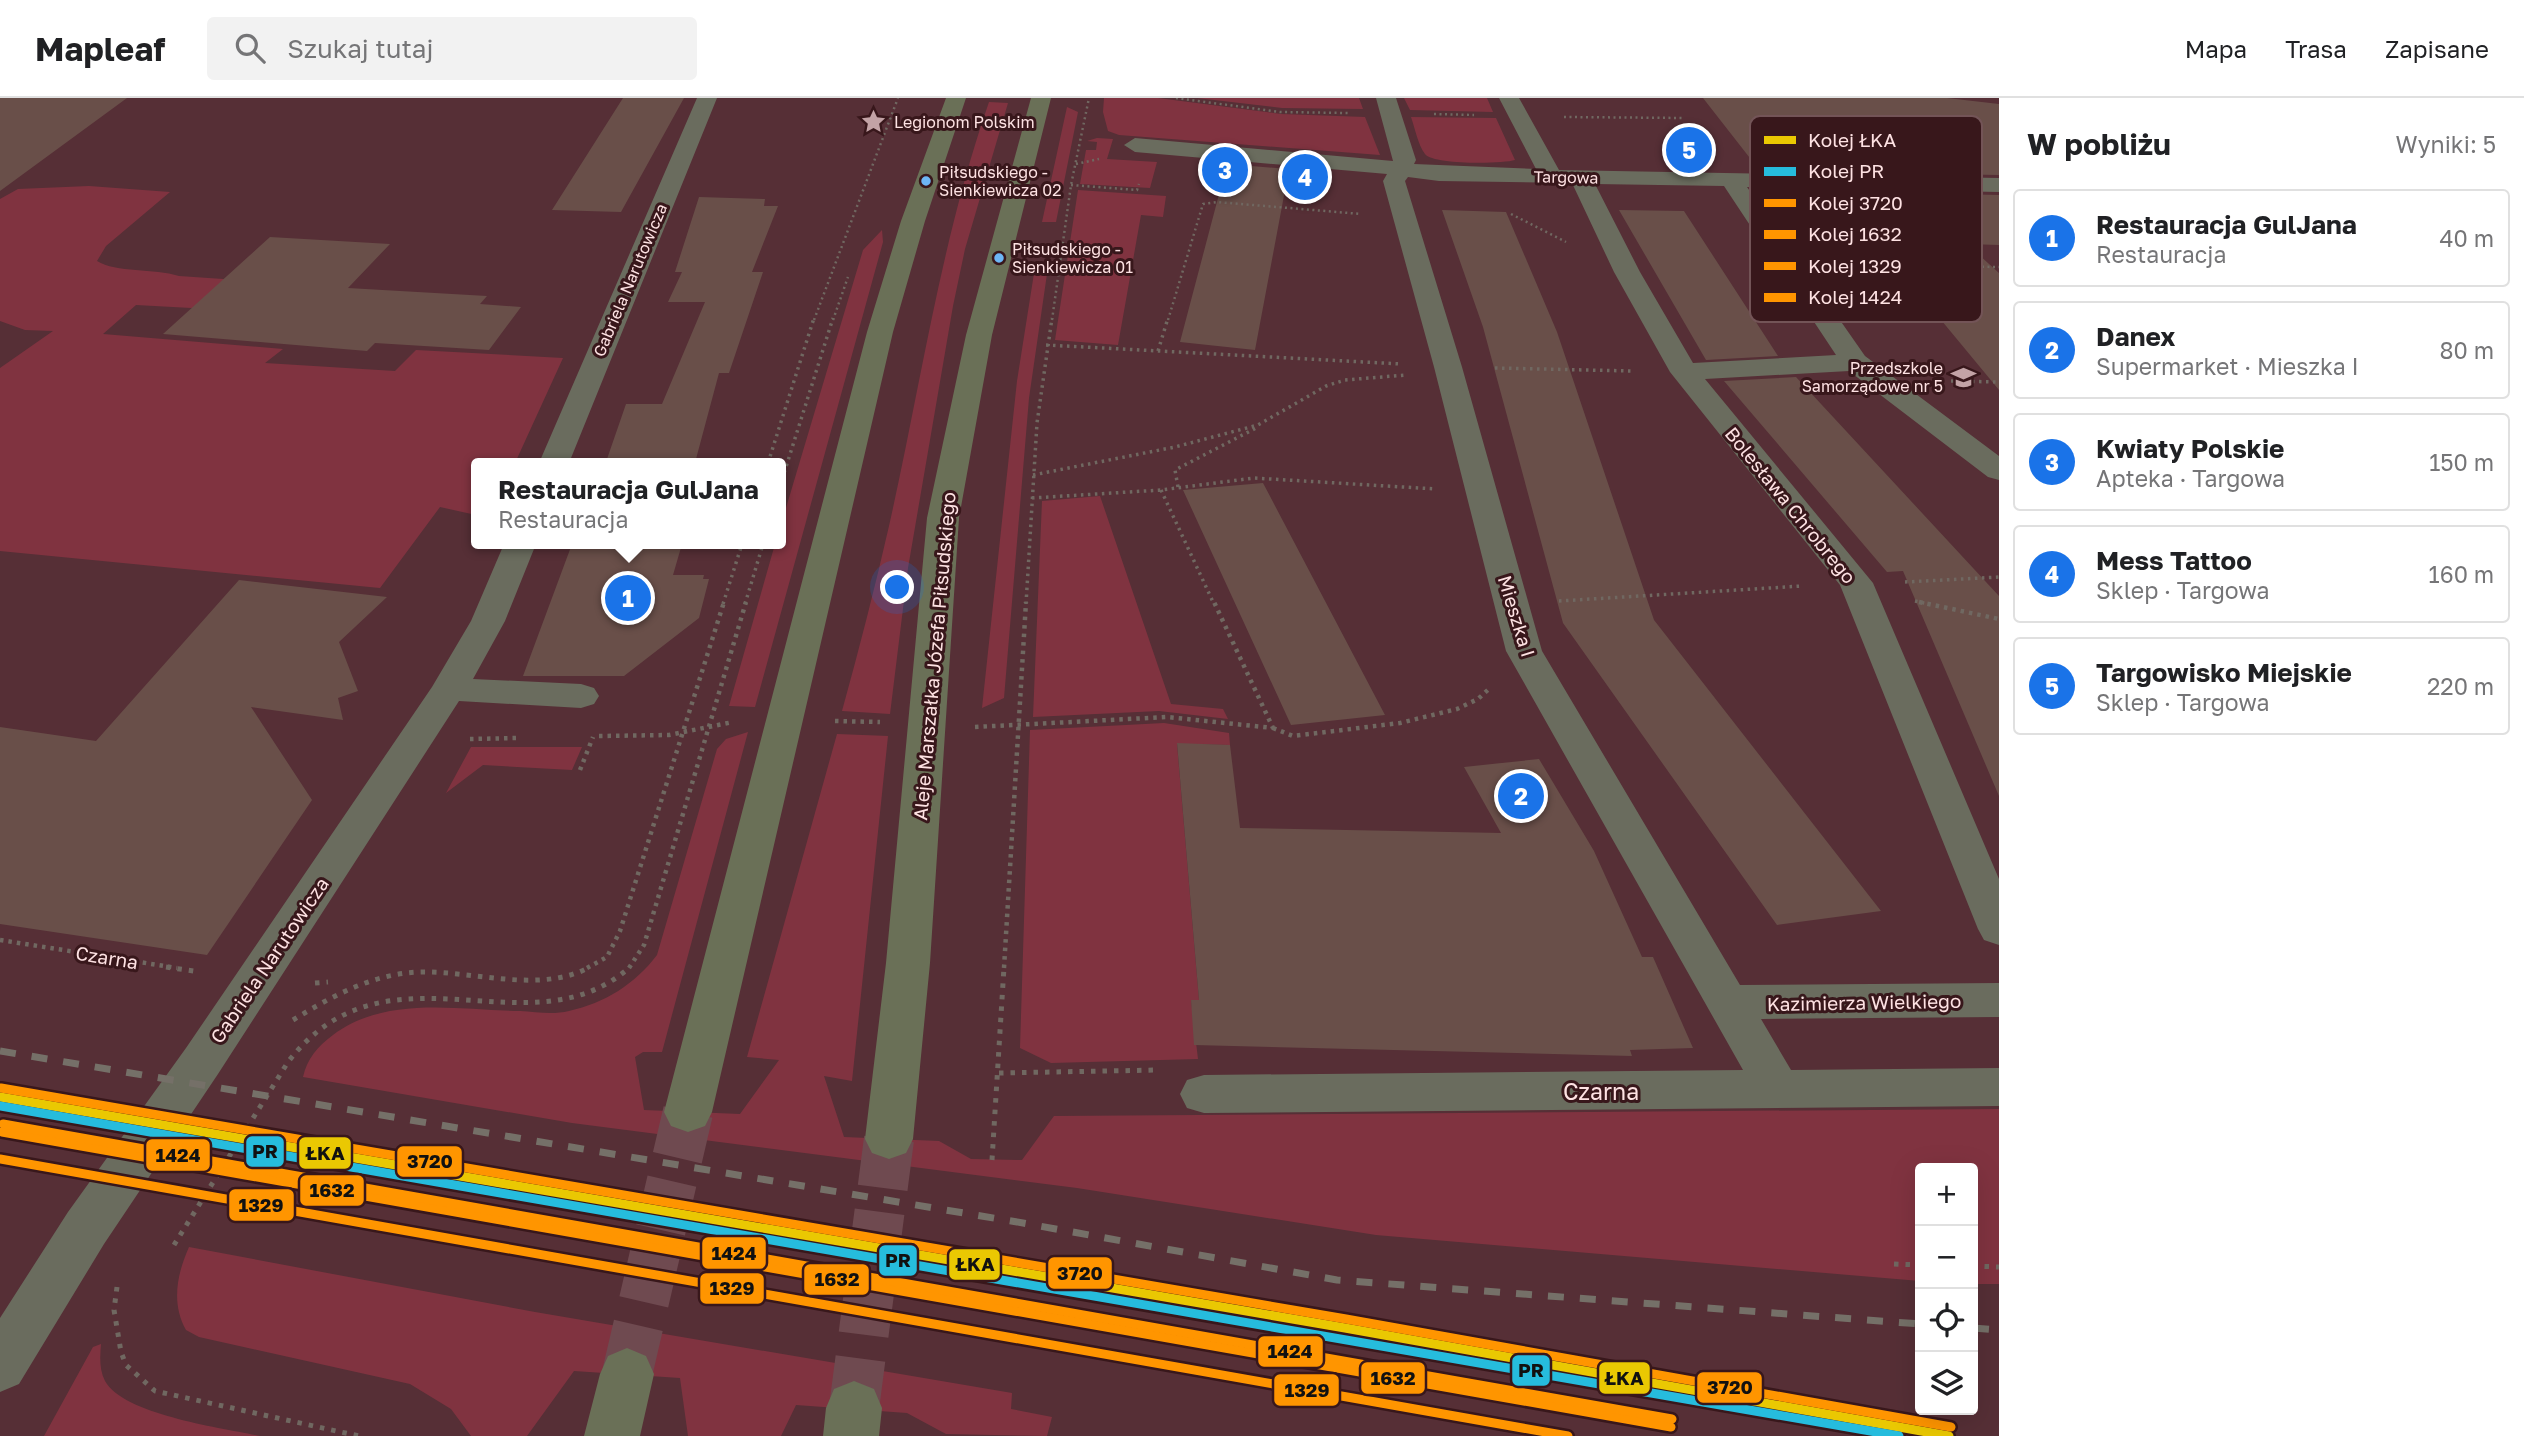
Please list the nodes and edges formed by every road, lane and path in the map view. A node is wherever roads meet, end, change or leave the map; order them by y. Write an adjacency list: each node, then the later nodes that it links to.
1 (707, 98): 28 (street, Gabriela Narutowicza)
2 (898, 98): 29 (path)
3 (956, 98): 61 (main road)
4 (1041, 98): 62 (main road, Aleje Marszałka Józefa Piłsudskiego)
5 (1089, 98): 15 (path)
6 (1385, 98): 11 (street, Mieszka I)
7 (1509, 98): 12 (street, Bolesława Chrobrego)
8 (1560, 117): 9 (path)
9 (1685, 118)
10 (1135, 145): 11 (street, Targowa)
11 (1399, 168): 12 (street, Targowa); 34 (street, Mieszka I)
12 (1566, 177): 13 (street, Targowa); 25 (street, Bolesława Chrobrego)
13 (1731, 180): 14 (street, Targowa); 17 (street)
14 (1750, 180)
15 (1071, 185): 16 (path); 20 (path)
16 (1137, 190)
17 (1750, 208)
18 (1372, 215): 21 (path)
19 (1828, 322): 22 (street)
20 (1046, 345): 21 (path); 31 (path)
21 (1158, 352): 23 (path)
22 (1855, 362): 25 (street); 30 (street)
23 (1408, 365)
24 (1486, 368): 25 (path)
25 (1684, 372): 40 (street, Bolesława Chrobrego)
26 (1416, 374): 27 (path)
27 (1266, 422): 31 (path); 32 (path)
28 (556, 458)
29 (770, 458)
30 (1999, 471)
31 (1033, 475): 35 (path)
32 (1178, 486): 33 (path); 34 (path)
33 (1161, 490): 35 (path); 51 (path)
34 (1482, 492): 44 (street, Mieszka I)
35 (1032, 498): 49 (path)
36 (518, 549): 45 (street, Gabriela Narutowicza)
37 (740, 549): 57 (path)
38 (762, 549): 64 (path)
39 (1999, 577): 40 (path)
40 (1856, 583): 42 (path); 52 (street, Bolesława Chrobrego)
41 (1910, 600): 43 (path)
42 (1554, 601)
43 (1999, 619)
44 (1531, 663): 51 (path); 56 (street, Mieszka I)
45 (449, 689): 46 (street); 70 (street, Gabriela Narutowicza)
46 (581, 696)
47 (835, 720): 48 (path)
48 (883, 723)
49 (1019, 725): 50 (path); 51 (path); 63 (path)
50 (973, 727)
51 (1273, 729)
52 (1999, 929)
53 (0, 940): 54 (path, Czarna)
54 (201, 972)
55 (1999, 1000): 56 (street, Kazimierza Wielkiego)
56 (1730, 1002): 59 (street, Mieszka I)
57 (286, 1027)
58 (1999, 1087): 59 (street, Czarna)
59 (1778, 1089): 60 (street, Czarna)
60 (1204, 1094)
61 (688, 1112)
62 (889, 1139)
63 (992, 1160)
64 (174, 1245)
65 (1894, 1264): 66 (path)
66 (1915, 1265)
67 (1978, 1266): 68 (path)
68 (1999, 1267)
69 (120, 1278): 72 (path)
70 (0, 1366)
71 (627, 1374): 73 (main road)
72 (359, 1436)
73 (612, 1436)

